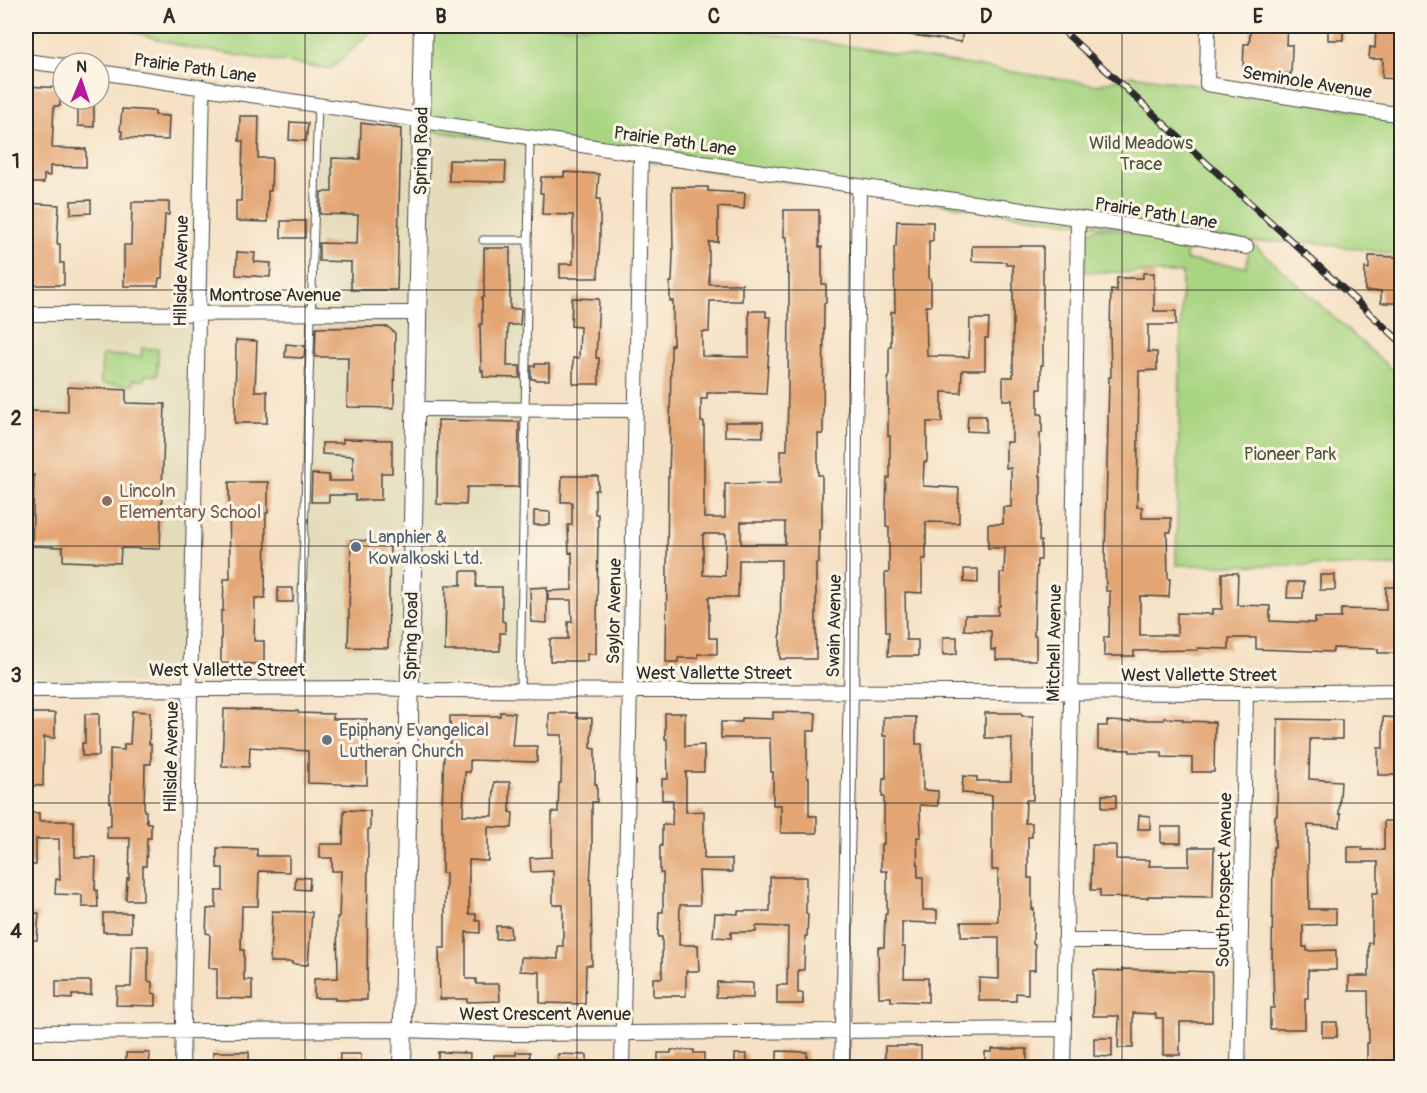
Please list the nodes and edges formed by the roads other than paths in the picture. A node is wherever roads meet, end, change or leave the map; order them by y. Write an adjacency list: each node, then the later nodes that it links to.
1 (423, 26): 9 (street, Spring Road)
2 (1208, 26): 8 (street, Seminole Avenue)
3 (26, 61): 4 (street)
4 (51, 64)
5 (111, 74): 6 (street, Prairie Path Lane)
6 (203, 87): 7 (street, Prairie Path Lane); 18 (street, Hillside Avenue)
7 (318, 104): 9 (street, Prairie Path Lane); 19 (lane)
8 (1401, 115)
9 (422, 121): 10 (street, Prairie Path Lane); 17 (street, Spring Road)
10 (530, 138): 11 (street, Prairie Path Lane); 15 (lane)
11 (641, 154): 12 (street, Prairie Path Lane); 23 (street, Saylor Avenue)
12 (859, 186): 13 (street, Prairie Path Lane); 30 (street, Swain Avenue)
13 (1078, 219): 16 (street, Prairie Path Lane); 32 (street, Mitchell Avenue)
14 (483, 240): 15 (lane)
15 (528, 240): 22 (lane)
16 (1246, 246)
17 (417, 312): 19 (street, Montrose Avenue); 21 (street, Spring Road)
18 (198, 313): 19 (street, Montrose Avenue); 20 (street, Montrose Avenue); 25 (street, Hillside Avenue)
19 (310, 313): 24 (lane)
20 (26, 314)
21 (415, 409): 22 (street); 26 (street, Spring Road)
22 (524, 410): 23 (street); 28 (lane)
23 (636, 410): 29 (street, Saylor Avenue)
24 (299, 688): 25 (street, West Vallette Street); 26 (street, West Vallette Street)
25 (190, 689): 27 (street, West Vallette Street); 38 (street, Hillside Avenue)
26 (410, 689): 28 (street, West Vallette Street); 37 (street, Spring Road)
27 (26, 690)
28 (520, 690): 29 (street, West Vallette Street)
29 (631, 690): 30 (street, West Vallette Street); 41 (street, Saylor Avenue)
30 (851, 691): 32 (street, West Vallette Street); 39 (street, Swain Avenue)
31 (1401, 691): 33 (street, West Vallette Street)
32 (1071, 692): 33 (street, West Vallette Street); 34 (street, Mitchell Avenue)
33 (1246, 693): 35 (street, South Prospect Avenue)
34 (1065, 941): 35 (street); 36 (street, Mitchell Avenue)
35 (1241, 941): 47 (street, South Prospect Avenue)
36 (1064, 1029): 39 (street, West Crescent Avenue); 46 (street, Mitchell Avenue)
37 (403, 1030): 38 (street, West Crescent Avenue); 41 (street, West Crescent Avenue); 43 (street, Spring Road)
38 (183, 1031): 40 (street, West Crescent Avenue); 42 (street, Hillside Avenue)
39 (843, 1031): 41 (street, West Crescent Avenue); 45 (street, Swain Avenue)
40 (26, 1032)
41 (623, 1033): 44 (street, Saylor Avenue)
42 (182, 1068)
43 (402, 1068)
44 (622, 1068)
45 (842, 1068)
46 (1063, 1068)
47 (1238, 1068)

